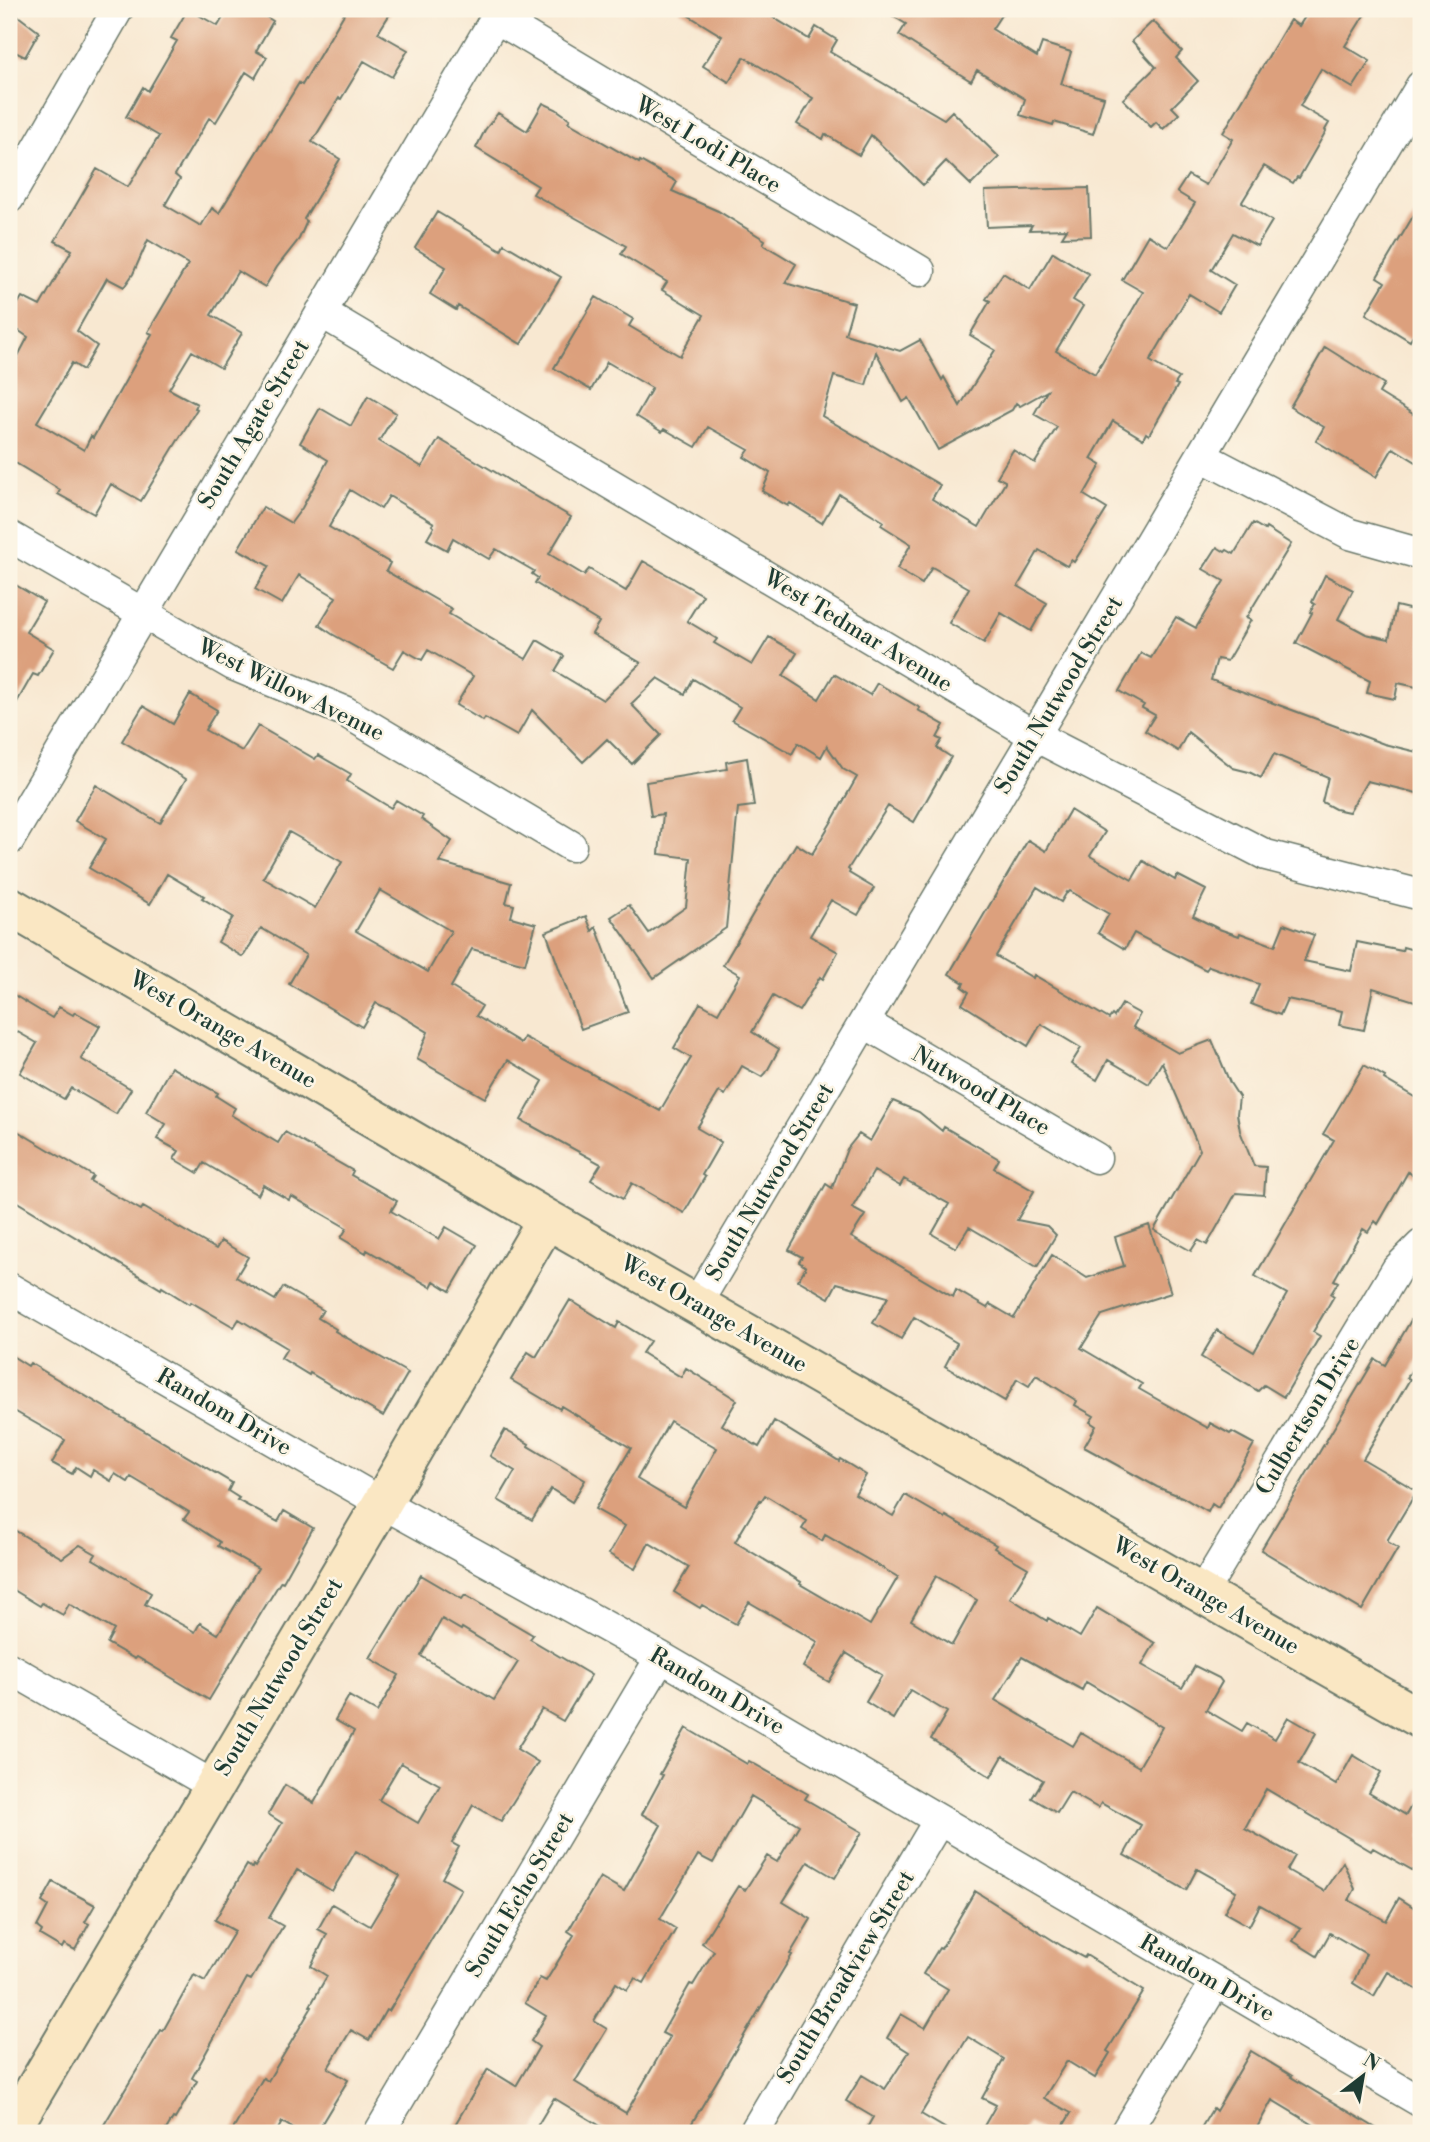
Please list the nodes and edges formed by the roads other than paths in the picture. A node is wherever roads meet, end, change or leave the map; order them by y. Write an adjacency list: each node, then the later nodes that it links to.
1 (118, 9): 4 (street)
2 (498, 14): 5 (street, West Lodi Place); 6 (street, South Agate Street)
3 (1421, 86): 7 (street, South Nutwood Street)
4 (9, 198)
5 (920, 271)
6 (321, 312): 10 (street, South Agate Street); 11 (street, West Tedmar Avenue)
7 (1201, 456): 9 (street); 11 (street, South Nutwood Street)
8 (9, 537): 10 (street, West Willow Avenue)
9 (1421, 554)
10 (143, 613): 12 (street, South Agate Street); 13 (street, West Willow Avenue)
11 (1035, 736): 14 (street, West Tedmar Avenue); 16 (street, South Nutwood Street)
12 (9, 840)
13 (571, 846)
14 (1421, 895)
15 (9, 906): 18 (street, West Orange Avenue)
16 (865, 1023): 17 (street, Nutwood Place); 21 (street, South Nutwood Street)
17 (1096, 1158)
18 (547, 1219): 21 (street, West Orange Avenue); 22 (street, South Nutwood Street)
19 (1421, 1245): 23 (street, Culbertson Drive)
20 (9, 1288): 22 (street, Random Drive)
21 (697, 1303): 23 (street, West Orange Avenue)
22 (383, 1503): 24 (street, Random Drive); 27 (street, South Nutwood Street)
23 (1202, 1593): 26 (street, West Orange Avenue)
24 (661, 1657): 28 (street, Random Drive); 32 (street, South Echo Street)
25 (9, 1668): 27 (street)
26 (1421, 1719)
27 (214, 1786): 31 (street, South Nutwood Street)
28 (939, 1820): 29 (street, Random Drive); 33 (street, South Broadview Street)
29 (1215, 1983): 30 (street, Random Drive); 34 (street)
30 (1421, 2102)
31 (9, 2133)
32 (379, 2133)
33 (754, 2133)
34 (1125, 2133)

